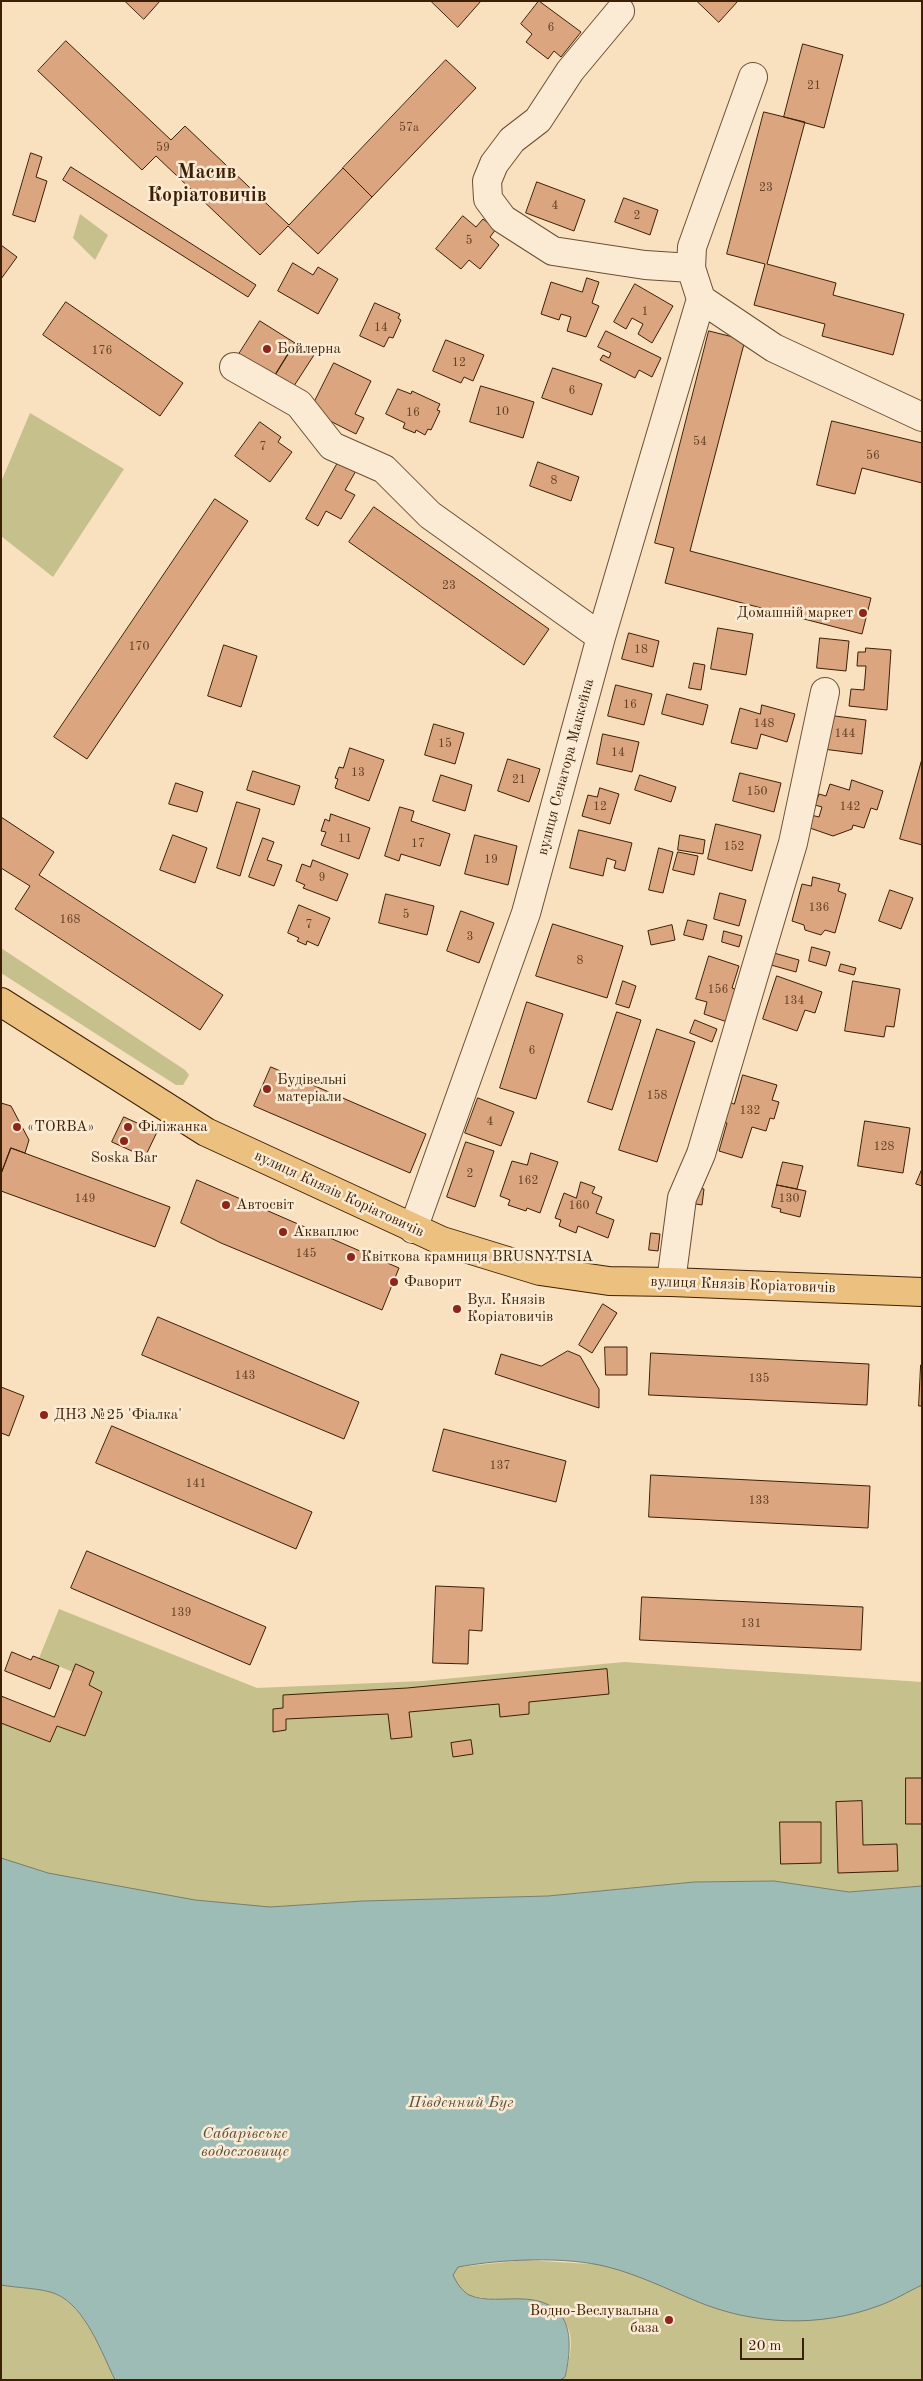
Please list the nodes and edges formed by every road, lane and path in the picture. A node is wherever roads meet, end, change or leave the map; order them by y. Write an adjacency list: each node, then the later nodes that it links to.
1 (620, 11): 3 (street)
2 (753, 77): 3 (street)
3 (691, 268): 4 (street)
4 (701, 299): 6 (street); 7 (street, вулиця Сенатора Маккейна)
5 (234, 367): 7 (street)
6 (922, 417)
7 (601, 637): 10 (street, вулиця Сенатора Маккейна)
8 (825, 692): 11 (street)
9 (1, 1002): 10 (main road, вулиця Князів Коріатовичів)
10 (413, 1229): 11 (main road, вулиця Князів Коріатовичів)
11 (671, 1282): 12 (main road, вулиця Князів Коріатовичів)
12 (922, 1292)

